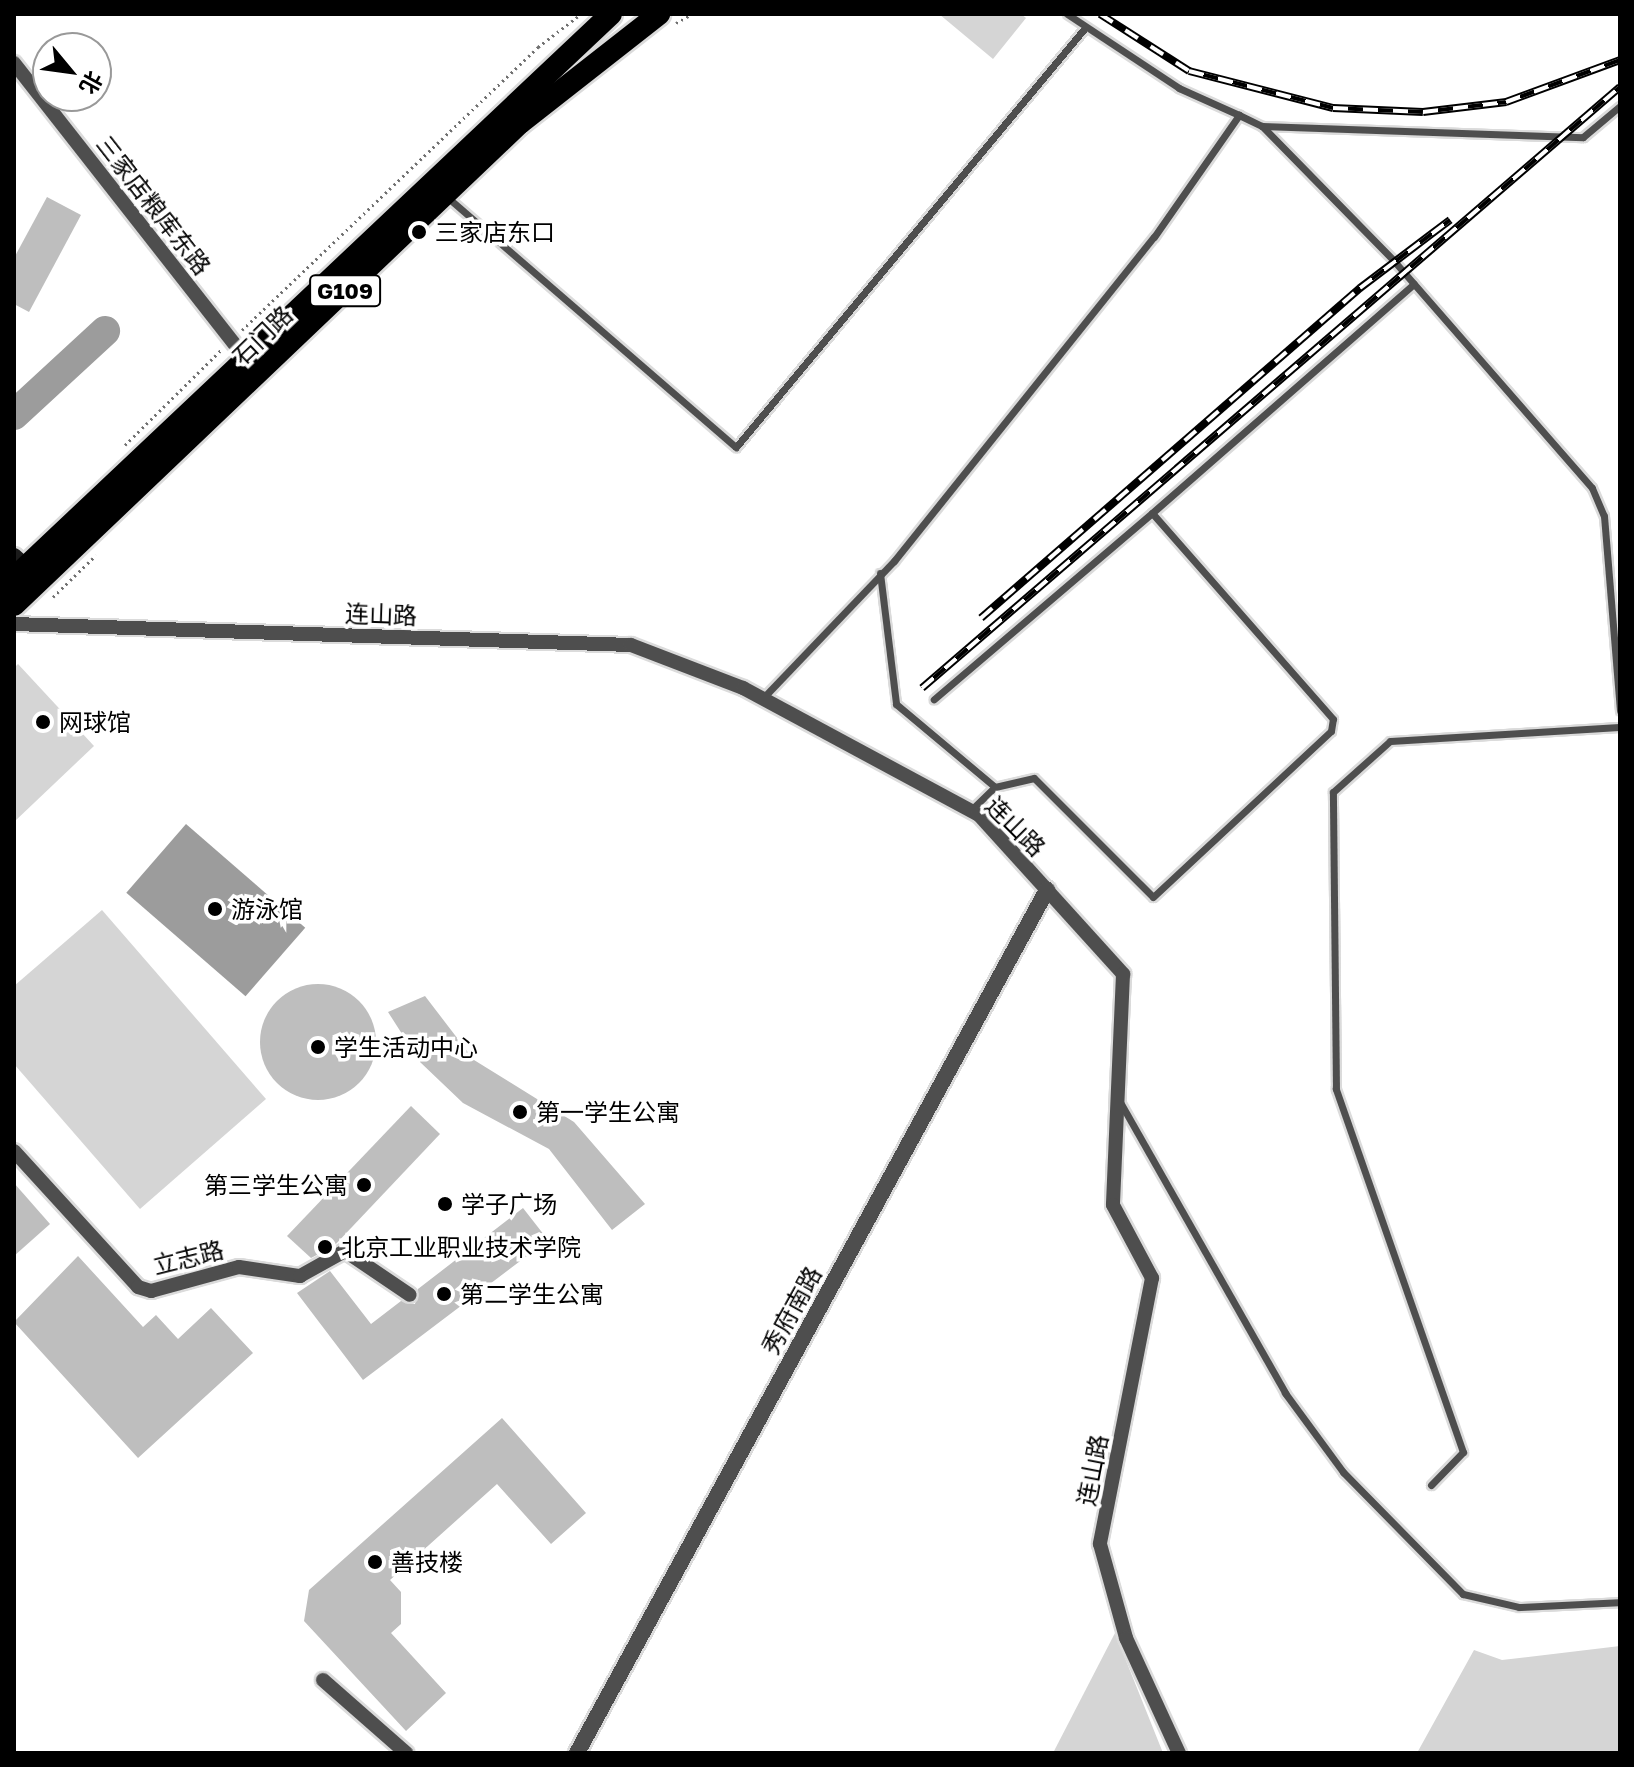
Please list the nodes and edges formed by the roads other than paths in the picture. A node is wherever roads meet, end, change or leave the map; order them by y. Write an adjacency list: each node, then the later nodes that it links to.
1 (611, 14): 9 (highway, 石门路 / G109)
2 (659, 14): 9 (highway, 石门路 / G109)
3 (1067, 14): 4 (lane)
4 (1084, 29): 7 (lane); 9 (lane)
5 (14, 63): 11 (street, 三家店粮库东路)
6 (1620, 106): 8 (lane)
7 (1239, 115): 8 (lane); 14 (lane)
8 (1262, 126): 10 (lane)
9 (436, 188): 11 (highway, 石门路 / G109)
10 (1414, 284): 12 (lane); 19 (lane)
11 (245, 358): 13 (highway, 石门路 / G109)
12 (1152, 513): 18 (lane); 21 (lane)
13 (24, 570): 15 (highway, 石门路 / G109)
14 (880, 573): 17 (lane); 21 (lane)
15 (14, 605)
16 (14, 624): 17 (street, 连山路)
17 (763, 698): 22 (street, 连山路)
18 (934, 699)
19 (1620, 710)
20 (1620, 727): 27 (lane)
21 (995, 787): 22 (lane)
22 (971, 810): 23 (street, 连山路)
23 (1047, 890): 24 (street, 连山路); 31 (street, 秀府南路)
24 (1119, 1100): 28 (lane); 32 (street, 连山路)
25 (14, 1151): 26 (street, 立志路)
26 (410, 1295)
27 (1431, 1485)
28 (1620, 1602)
29 (323, 1680): 30 (street)
30 (406, 1753)
31 (577, 1753)
32 (1179, 1753)

